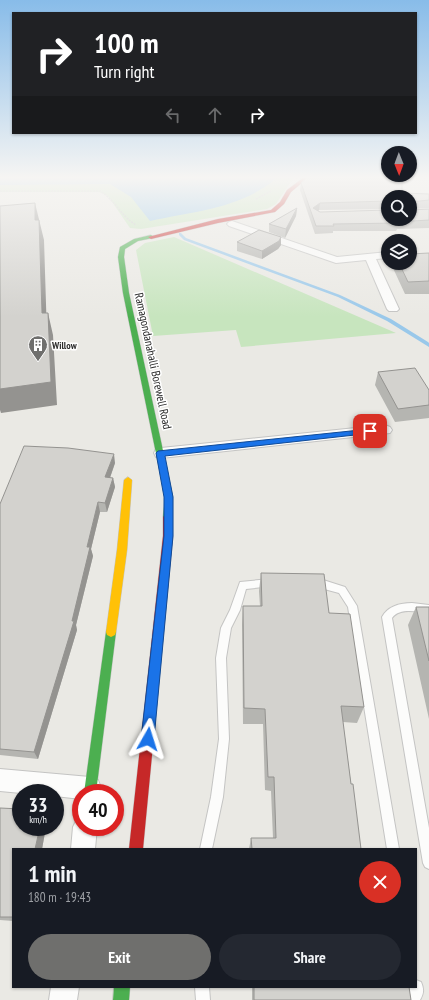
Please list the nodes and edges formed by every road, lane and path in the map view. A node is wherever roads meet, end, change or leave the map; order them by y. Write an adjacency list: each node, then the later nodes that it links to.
1 (133, 224): 4 (path)
2 (206, 224): 9 (street, Ramagondanahalli Borewell Road)
3 (232, 224): 6 (street)
4 (138, 226)
5 (381, 255): 6 (street)
6 (370, 256): 7 (street)
7 (393, 309)
8 (385, 430): 9 (street)
9 (161, 453): 19 (street, Ramagondanahalli Borewell Road)
10 (128, 480): 15 (street)
11 (284, 583): 20 (lane)
12 (306, 583): 21 (lane)
13 (429, 608): 22 (lane)
14 (0, 780): 16 (street)
15 (91, 784)
16 (72, 789)
17 (84, 836): 18 (street)
18 (83, 848)
19 (136, 848)
20 (206, 848)
21 (393, 848)
22 (429, 862)
23 (65, 988): 27 (street)
24 (122, 988): 28 (street)
25 (202, 988): 29 (lane)
26 (416, 988): 30 (lane)
27 (63, 1000)
28 (121, 1000)
29 (203, 1000)
30 (413, 1000)

